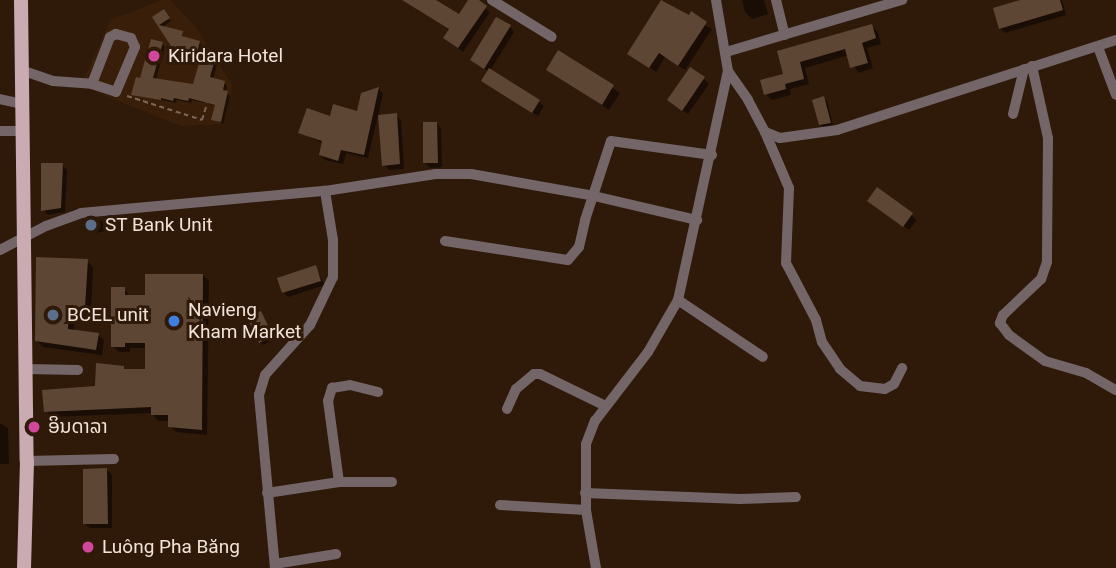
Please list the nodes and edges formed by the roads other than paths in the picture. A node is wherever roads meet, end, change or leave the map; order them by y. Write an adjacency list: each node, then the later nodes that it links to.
1 (21, 0): 12 (main road)
2 (492, 0): 7 (street)
3 (716, 0): 10 (street)
4 (776, 0): 6 (street)
5 (902, 0): 6 (street)
6 (785, 35): 10 (street)
7 (552, 37)
8 (1116, 40): 9 (street)
9 (1098, 47): 11 (street); 15 (street)
10 (726, 52): 13 (street)
11 (1028, 67): 18 (street); 21 (street); 34 (street)
12 (21, 70): 14 (street); 17 (main road)
13 (728, 71): 21 (street); 22 (street)
14 (92, 84): 14 (street)
15 (1116, 95)
16 (0, 99): 17 (street)
17 (21, 104): 20 (main road)
18 (1013, 114)
19 (0, 131): 20 (street)
20 (21, 131): 26 (main road)
21 (765, 132): 31 (street)
22 (712, 155): 24 (street); 25 (street)
23 (325, 191): 24 (street); 26 (street); 42 (street)
24 (594, 196): 25 (street); 27 (street)
25 (697, 219): 29 (street)
26 (25, 239): 28 (street); 32 (main road)
27 (445, 241)
28 (0, 250)
29 (678, 300): 30 (street); 36 (street)
30 (763, 356)
31 (902, 368)
32 (26, 369): 33 (street); 39 (main road)
33 (78, 370)
34 (1116, 390)
35 (378, 393): 40 (street)
36 (606, 406): 37 (street); 43 (street)
37 (507, 409)
38 (114, 459): 39 (street)
39 (27, 461): 49 (main road)
40 (339, 482): 41 (street); 42 (street)
41 (392, 482)
42 (267, 493): 48 (street)
43 (585, 493): 44 (street); 46 (street)
44 (796, 497)
45 (500, 505): 46 (street)
46 (586, 510): 50 (street)
47 (336, 554): 48 (street)
48 (275, 566)
49 (24, 568)
50 (596, 568)

